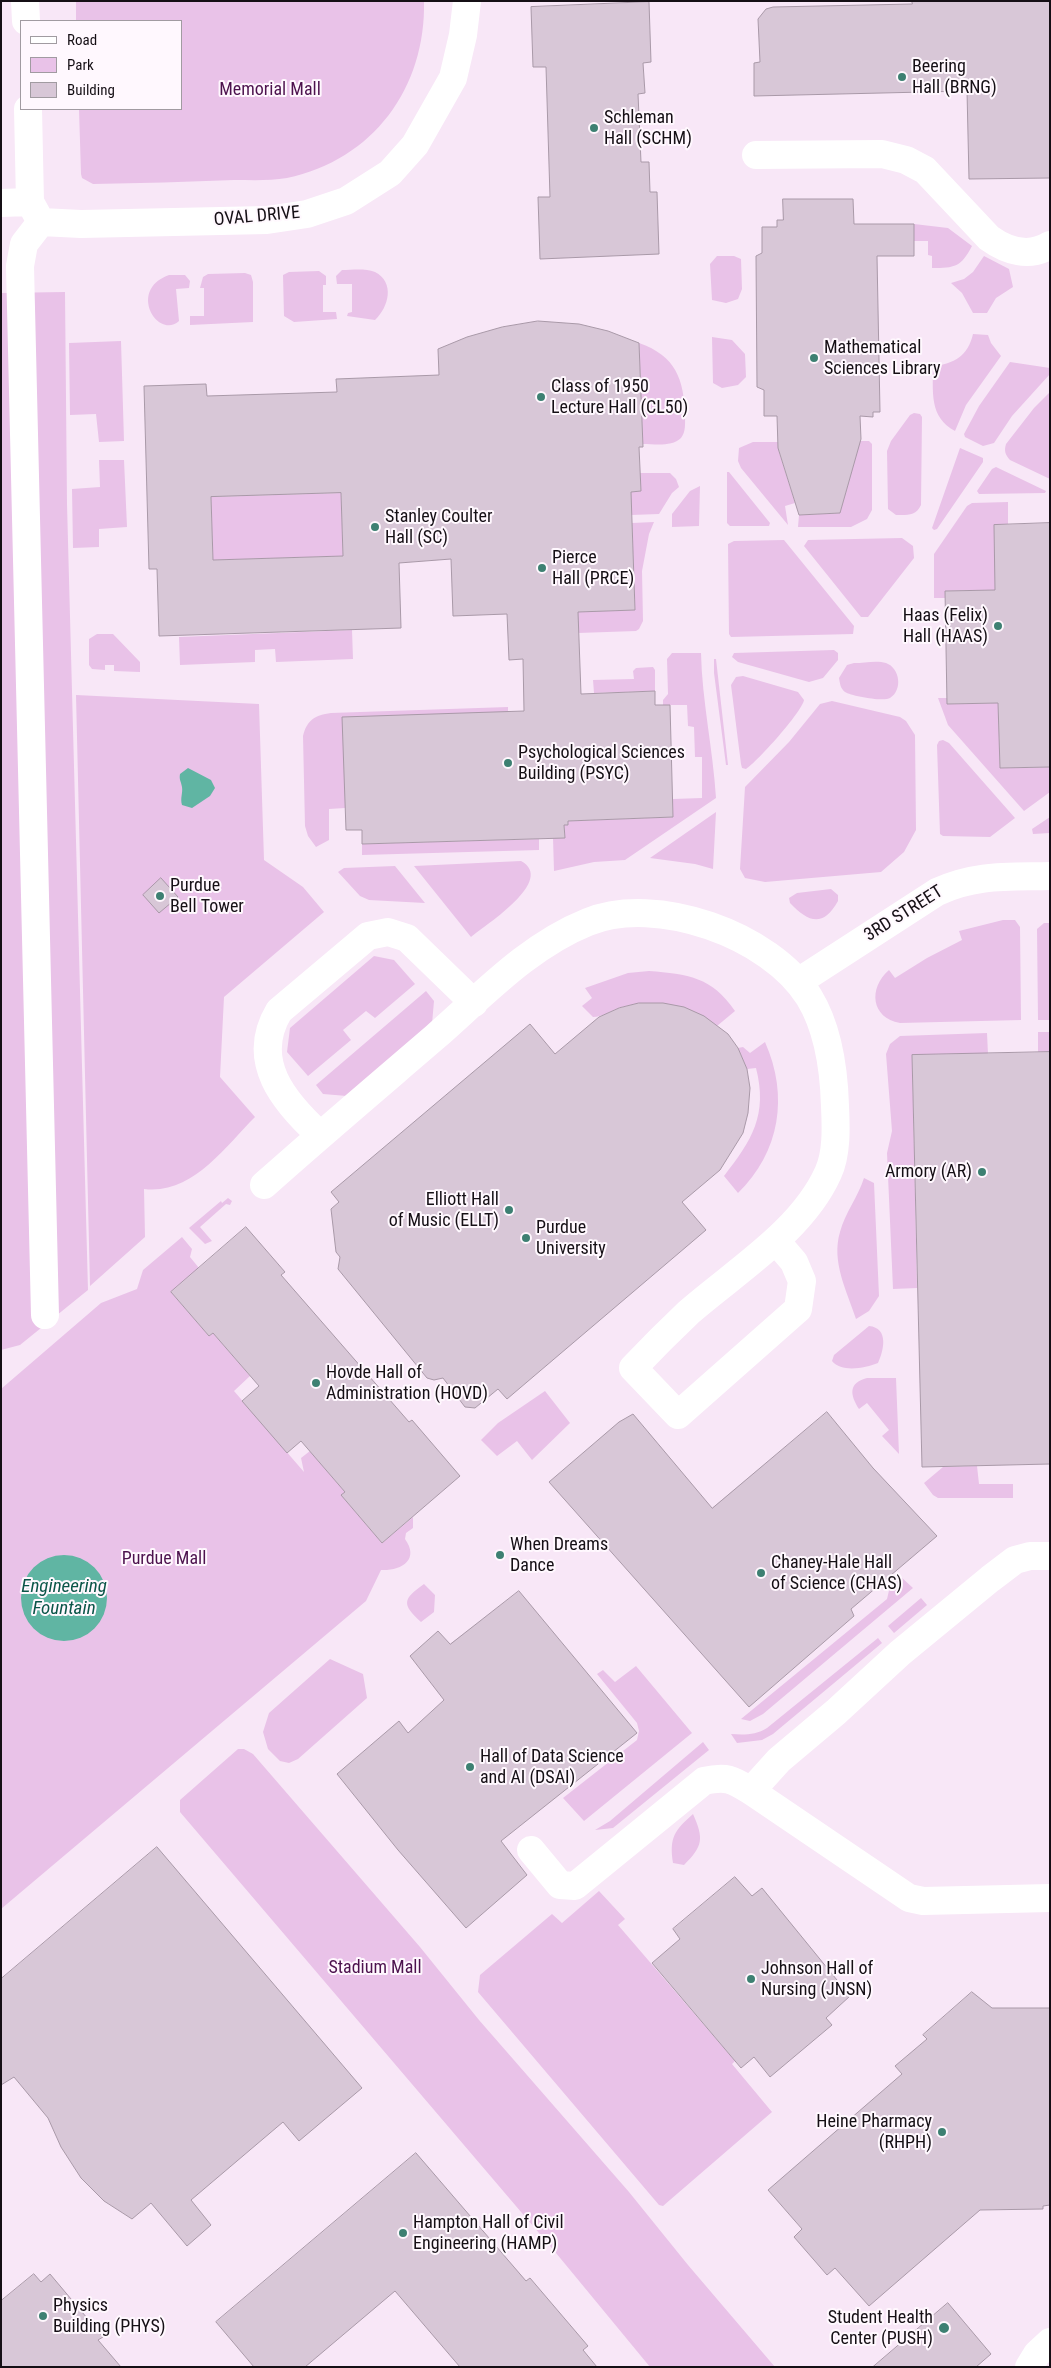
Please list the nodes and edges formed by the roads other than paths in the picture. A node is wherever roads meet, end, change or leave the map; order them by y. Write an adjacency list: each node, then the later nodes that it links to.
1 (25, 1): 3 (street)
2 (467, 1): 7 (street, OVAL DRIVE)
3 (26, 20)
4 (28, 110): 7 (street)
5 (756, 154): 8 (street)
6 (1, 203): 7 (street, OVAL DRIVE)
7 (36, 212): 15 (street)
8 (1050, 244)
9 (1050, 876): 10 (street, 3RD STREET)
10 (798, 982): 11 (street); 14 (street)
11 (474, 1003): 12 (street); 12 (street)
12 (320, 1135): 13 (street)
13 (264, 1185)
14 (776, 1241): 14 (street)
15 (45, 1315)
16 (1050, 1556): 17 (street)
17 (751, 1791): 18 (street); 19 (street)
18 (531, 1850)
19 (1050, 1898)
20 (1050, 2342): 21 (street)
21 (1029, 2367)

